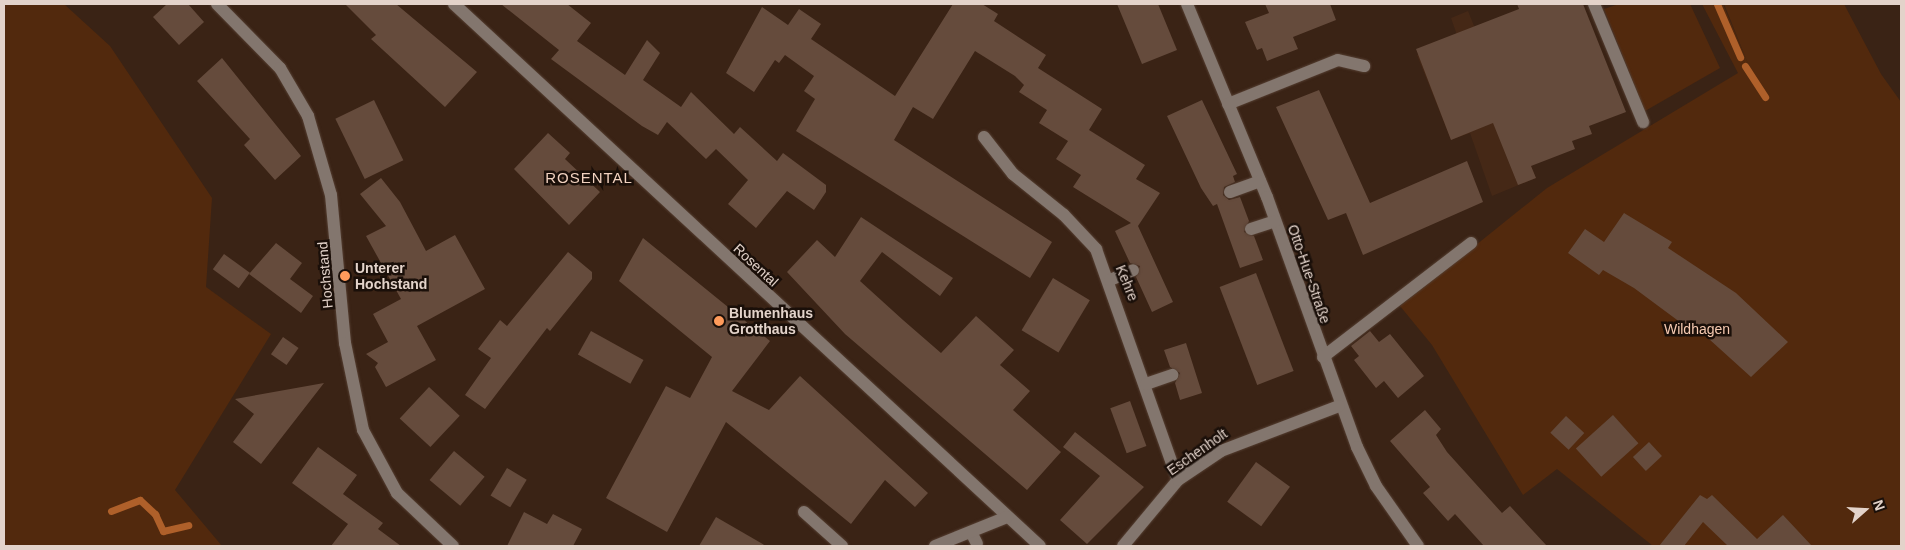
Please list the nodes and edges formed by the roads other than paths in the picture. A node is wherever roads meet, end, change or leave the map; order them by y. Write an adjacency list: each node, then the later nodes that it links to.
1 (217, 4): 25 (street, Hochstand)
2 (454, 4): 22 (street, Rosental)
3 (1187, 4): 6 (street, Otto-Hue-Straße)
4 (1594, 4): 7 (street)
5 (1364, 66): 6 (street)
6 (1228, 104): 9 (street, Otto-Hue-Straße)
7 (1643, 122)
8 (984, 137): 15 (street, Kehre)
9 (1260, 181): 10 (street); 11 (street, Otto-Hue-Straße)
10 (1230, 192)
11 (1275, 221): 12 (street); 16 (street, Otto-Hue-Straße)
12 (1252, 229)
13 (1471, 243): 16 (street)
14 (1133, 270): 15 (street)
15 (1110, 280): 18 (street, Kehre)
16 (1323, 357): 19 (street, Otto-Hue-Straße)
17 (1172, 375): 18 (street)
18 (1146, 384): 20 (street, Kehre)
19 (1340, 406): 20 (street, Eschenholt); 30 (street, Otto-Hue-Straße)
20 (1178, 480): 29 (street, Eschenholt)
21 (804, 512): 26 (street)
22 (1008, 517): 23 (street); 28 (street, Rosental)
23 (971, 532): 24 (street); 27 (street)
24 (977, 544)
25 (454, 546)
26 (842, 546)
27 (935, 546)
28 (1040, 546)
29 (1123, 546)
30 (1418, 546)

